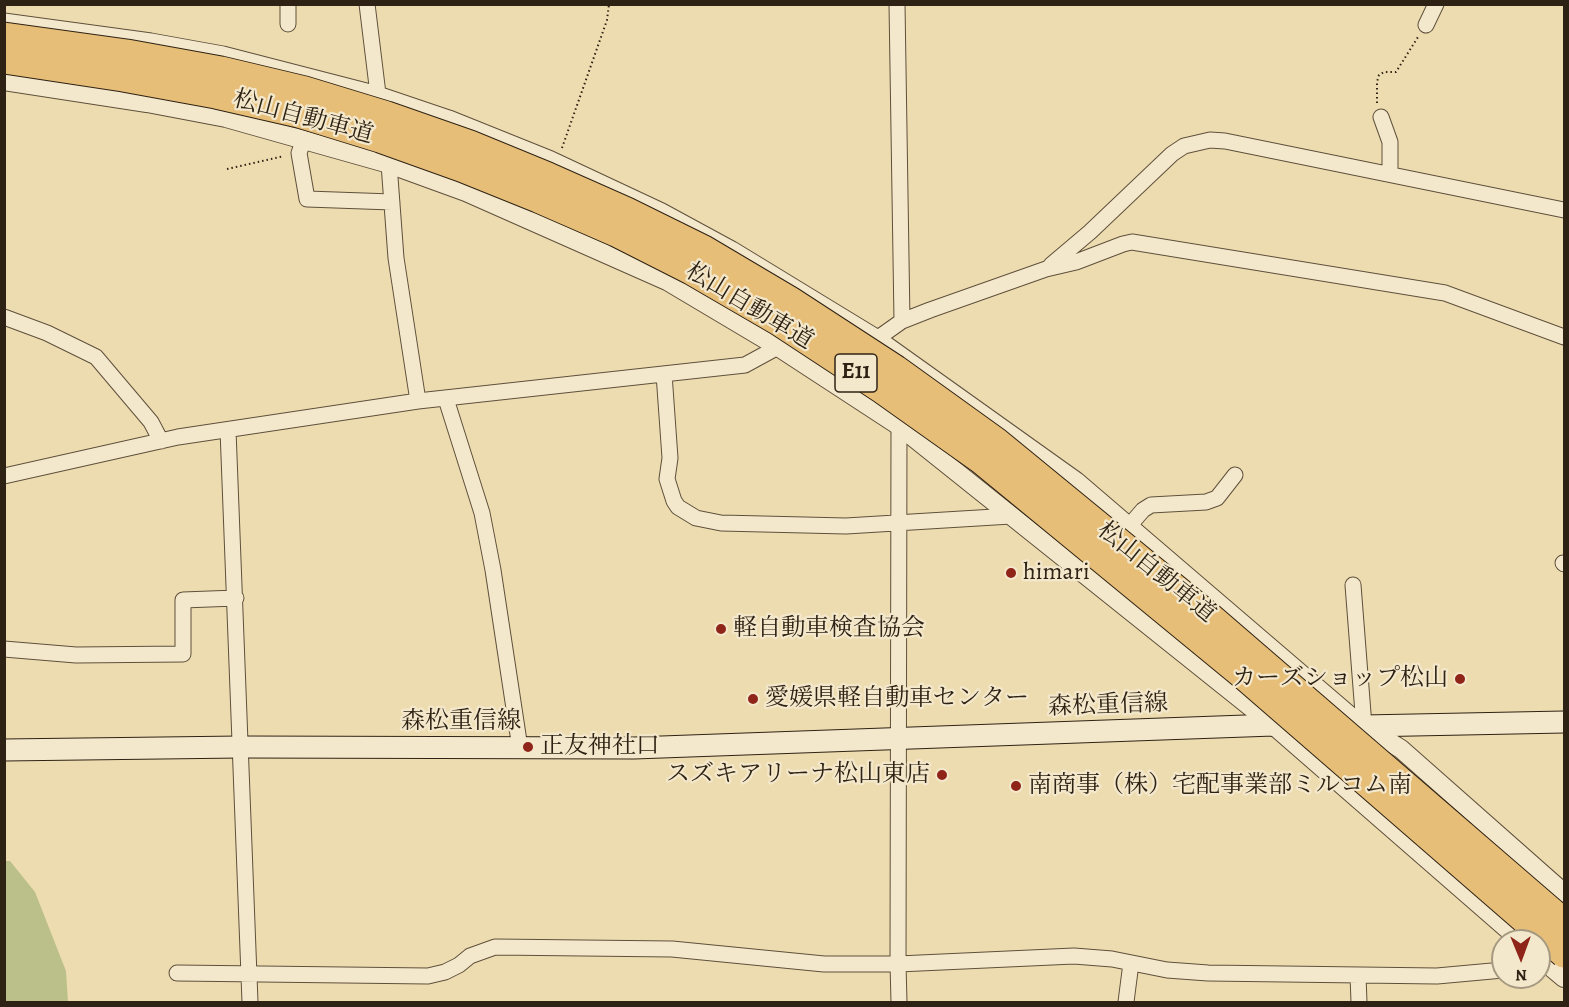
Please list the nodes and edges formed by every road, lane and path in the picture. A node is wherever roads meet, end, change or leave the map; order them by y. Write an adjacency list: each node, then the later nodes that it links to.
1 (288, 4): 7 (street)
2 (368, 4): 12 (street)
3 (609, 4): 15 (path)
4 (897, 4): 23 (street)
5 (1436, 4): 8 (street)
6 (4, 21): 12 (street)
7 (288, 24)
8 (1426, 25): 13 (path)
9 (4, 36): 49 (highway, 松山自動車道 / E11, bridge)
10 (4, 60): 51 (highway, 松山自動車道 / E11, bridge)
11 (4, 81): 14 (street)
12 (378, 94): 15 (street)
13 (1380, 117): 18 (street)
14 (302, 146): 16 (street); 17 (path); 19 (street)
15 (558, 162): 25 (street)
16 (389, 164): 19 (street); 26 (street)
17 (227, 169)
18 (1390, 173): 20 (street); 21 (street)
19 (392, 202): 29 (street)
20 (1564, 210)
21 (1047, 269): 23 (street); 24 (street)
22 (4, 317): 32 (street)
23 (902, 321): 25 (street)
24 (1564, 337)
25 (878, 338): 26 (street); 37 (street)
26 (778, 347): 27 (street); 30 (street)
27 (664, 374): 28 (street); 36 (street)
28 (446, 399): 29 (street); 46 (street)
29 (418, 401): 31 (street)
30 (899, 426): 35 (street); 36 (street)
31 (228, 430): 32 (street); 39 (street)
32 (161, 441): 34 (street)
33 (1235, 475): 37 (street)
34 (4, 476)
35 (1011, 516): 36 (street); 42 (street)
36 (898, 523): 44 (street)
37 (1130, 525): 43 (street)
38 (1353, 585): 43 (street)
39 (236, 598): 40 (street); 45 (street)
40 (4, 649)
41 (1564, 722): 43 (main road, 森松重信線)
42 (1272, 726): 43 (main road, 森松重信線); 44 (main road, 森松重信線); 50 (street)
43 (1364, 726): 48 (street)
44 (897, 739): 46 (main road, 森松重信線); 53 (street)
45 (240, 747): 46 (main road, 森松重信線); 47 (main road, 森松重信線); 57 (street)
46 (520, 748)
47 (4, 750)
48 (1564, 893)
49 (1564, 922)
50 (1507, 929)
51 (1564, 954)
52 (1131, 963): 53 (street); 58 (street); 62 (street)
53 (898, 964): 57 (street); 61 (street)
54 (1551, 967): 59 (street)
55 (1491, 971): 58 (street)
56 (177, 973): 57 (street)
57 (248, 974): 60 (street)
58 (1358, 976): 63 (street)
59 (1564, 978)
60 (250, 1002)
61 (899, 1002)
62 (1126, 1002)
63 (1359, 1002)

